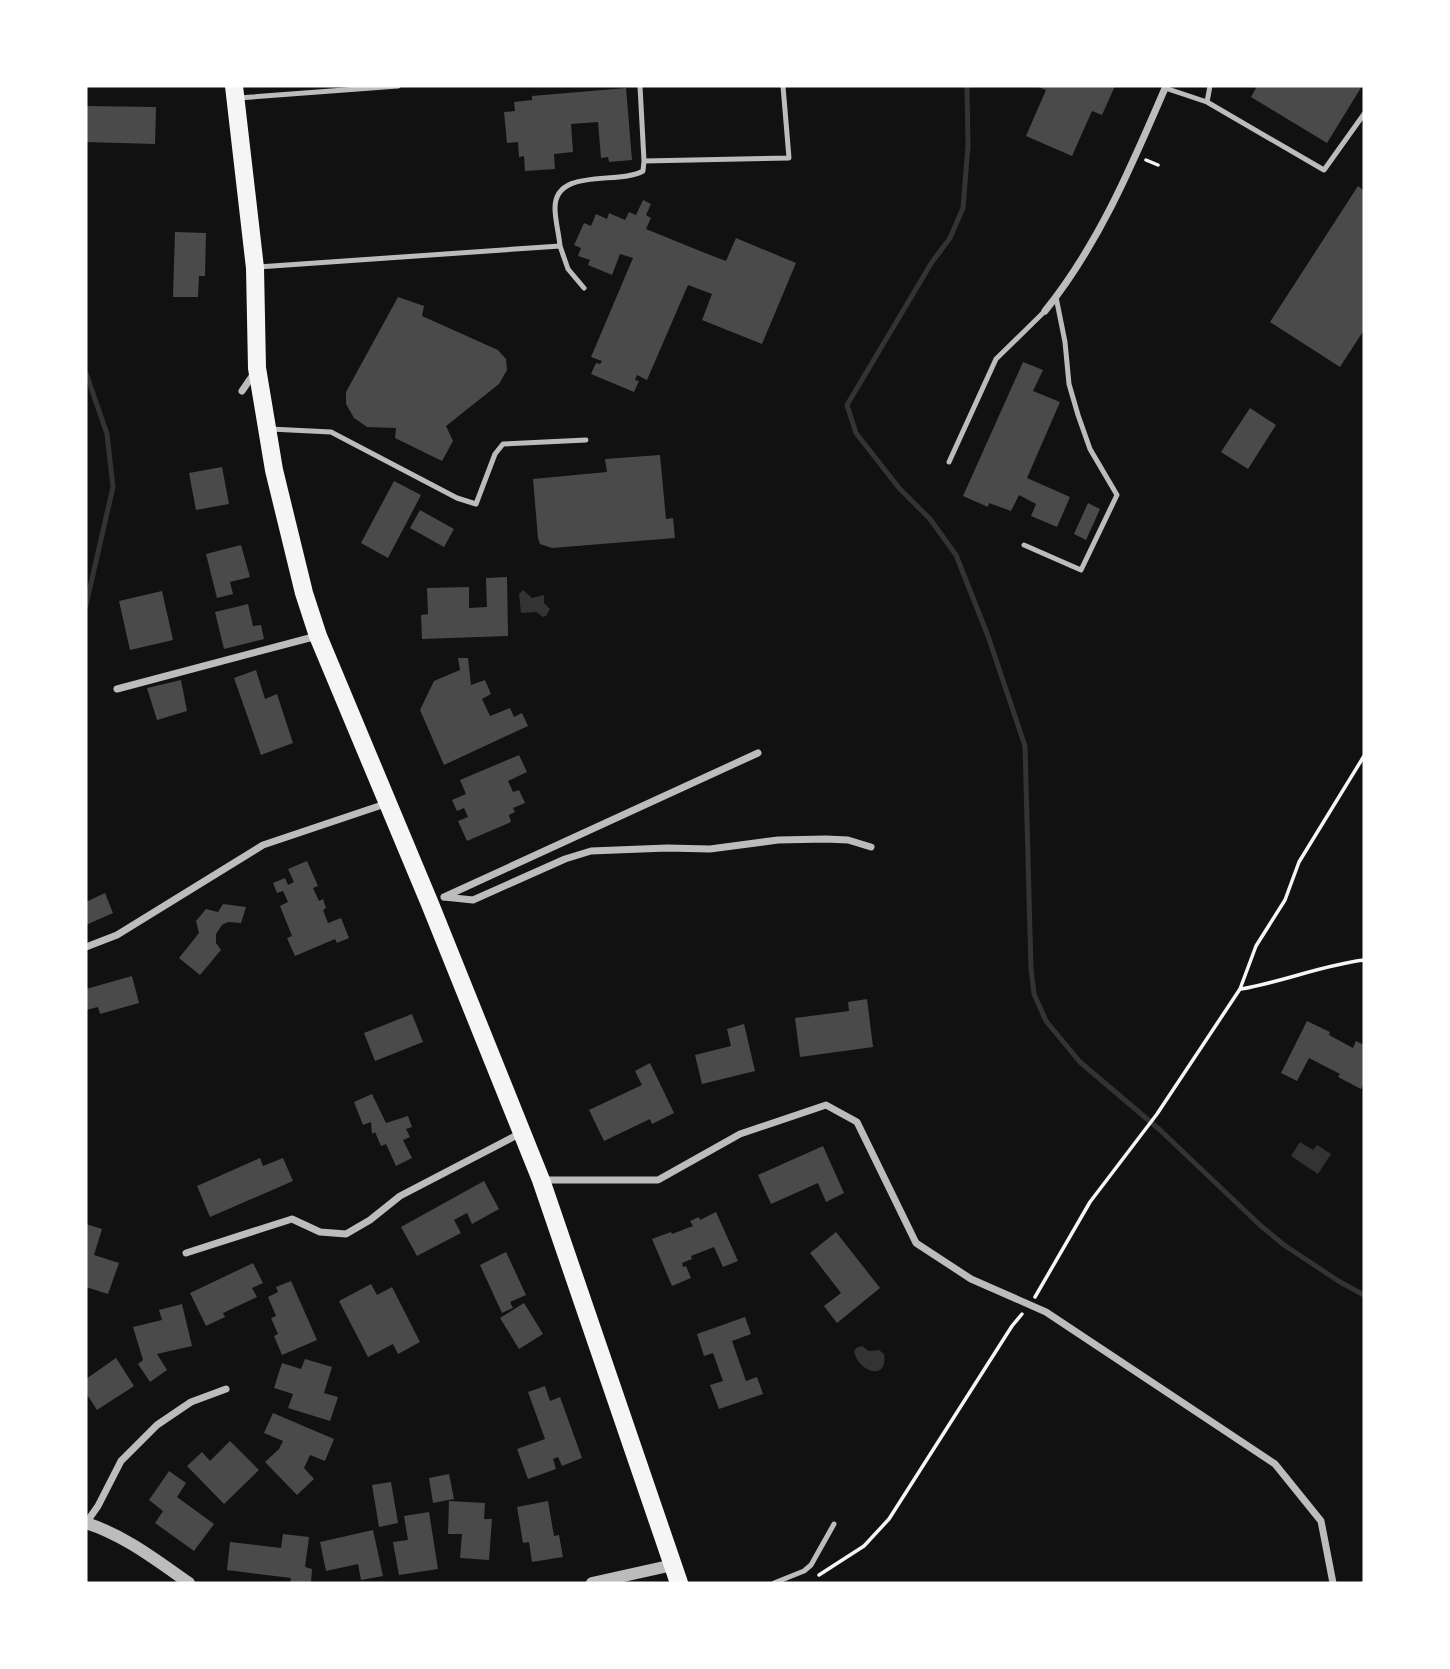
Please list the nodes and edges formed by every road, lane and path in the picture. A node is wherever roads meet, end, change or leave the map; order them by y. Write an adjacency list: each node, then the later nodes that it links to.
1 (398, 86): 6 (lane)
2 (640, 86): 10 (lane)
3 (783, 86): 10 (lane)
4 (1210, 86): 7 (lane)
5 (1166, 87): 7 (lane); 15 (street)
6 (234, 92): 13 (main road)
7 (1208, 102): 8 (lane)
8 (1364, 114)
9 (1144, 159): 11 (path)
10 (645, 161): 12 (lane)
11 (1158, 165)
12 (560, 246): 13 (lane); 14 (lane)
13 (255, 268): 17 (main road)
14 (584, 288)
15 (1056, 297): 16 (street); 22 (lane)
16 (1045, 311): 21 (lane)
17 (257, 369): 18 (street); 19 (main road)
18 (242, 391)
19 (267, 429): 20 (lane); 23 (main road)
20 (586, 440)
21 (949, 462)
22 (1024, 545)
23 (318, 636): 24 (street); 27 (main road)
24 (117, 690)
25 (758, 753): 29 (street)
26 (1364, 756): 32 (path)
27 (389, 803): 29 (main road); 30 (street)
28 (871, 847): 29 (street)
29 (437, 900): 33 (main road)
30 (86, 947)
31 (1364, 960): 32 (path)
32 (1240, 989): 36 (path)
33 (522, 1133): 34 (main road); 35 (street)
34 (541, 1180): 36 (street); 40 (main road)
35 (186, 1252)
36 (1030, 1305): 41 (path); 46 (street)
37 (226, 1390): 38 (street)
38 (86, 1523): 42 (street)
39 (834, 1524): 45 (lane)
40 (673, 1565): 43 (street); 44 (main road)
41 (811, 1578)
42 (189, 1583)
43 (592, 1583)
44 (679, 1583)
45 (774, 1583)
46 (1333, 1583)

